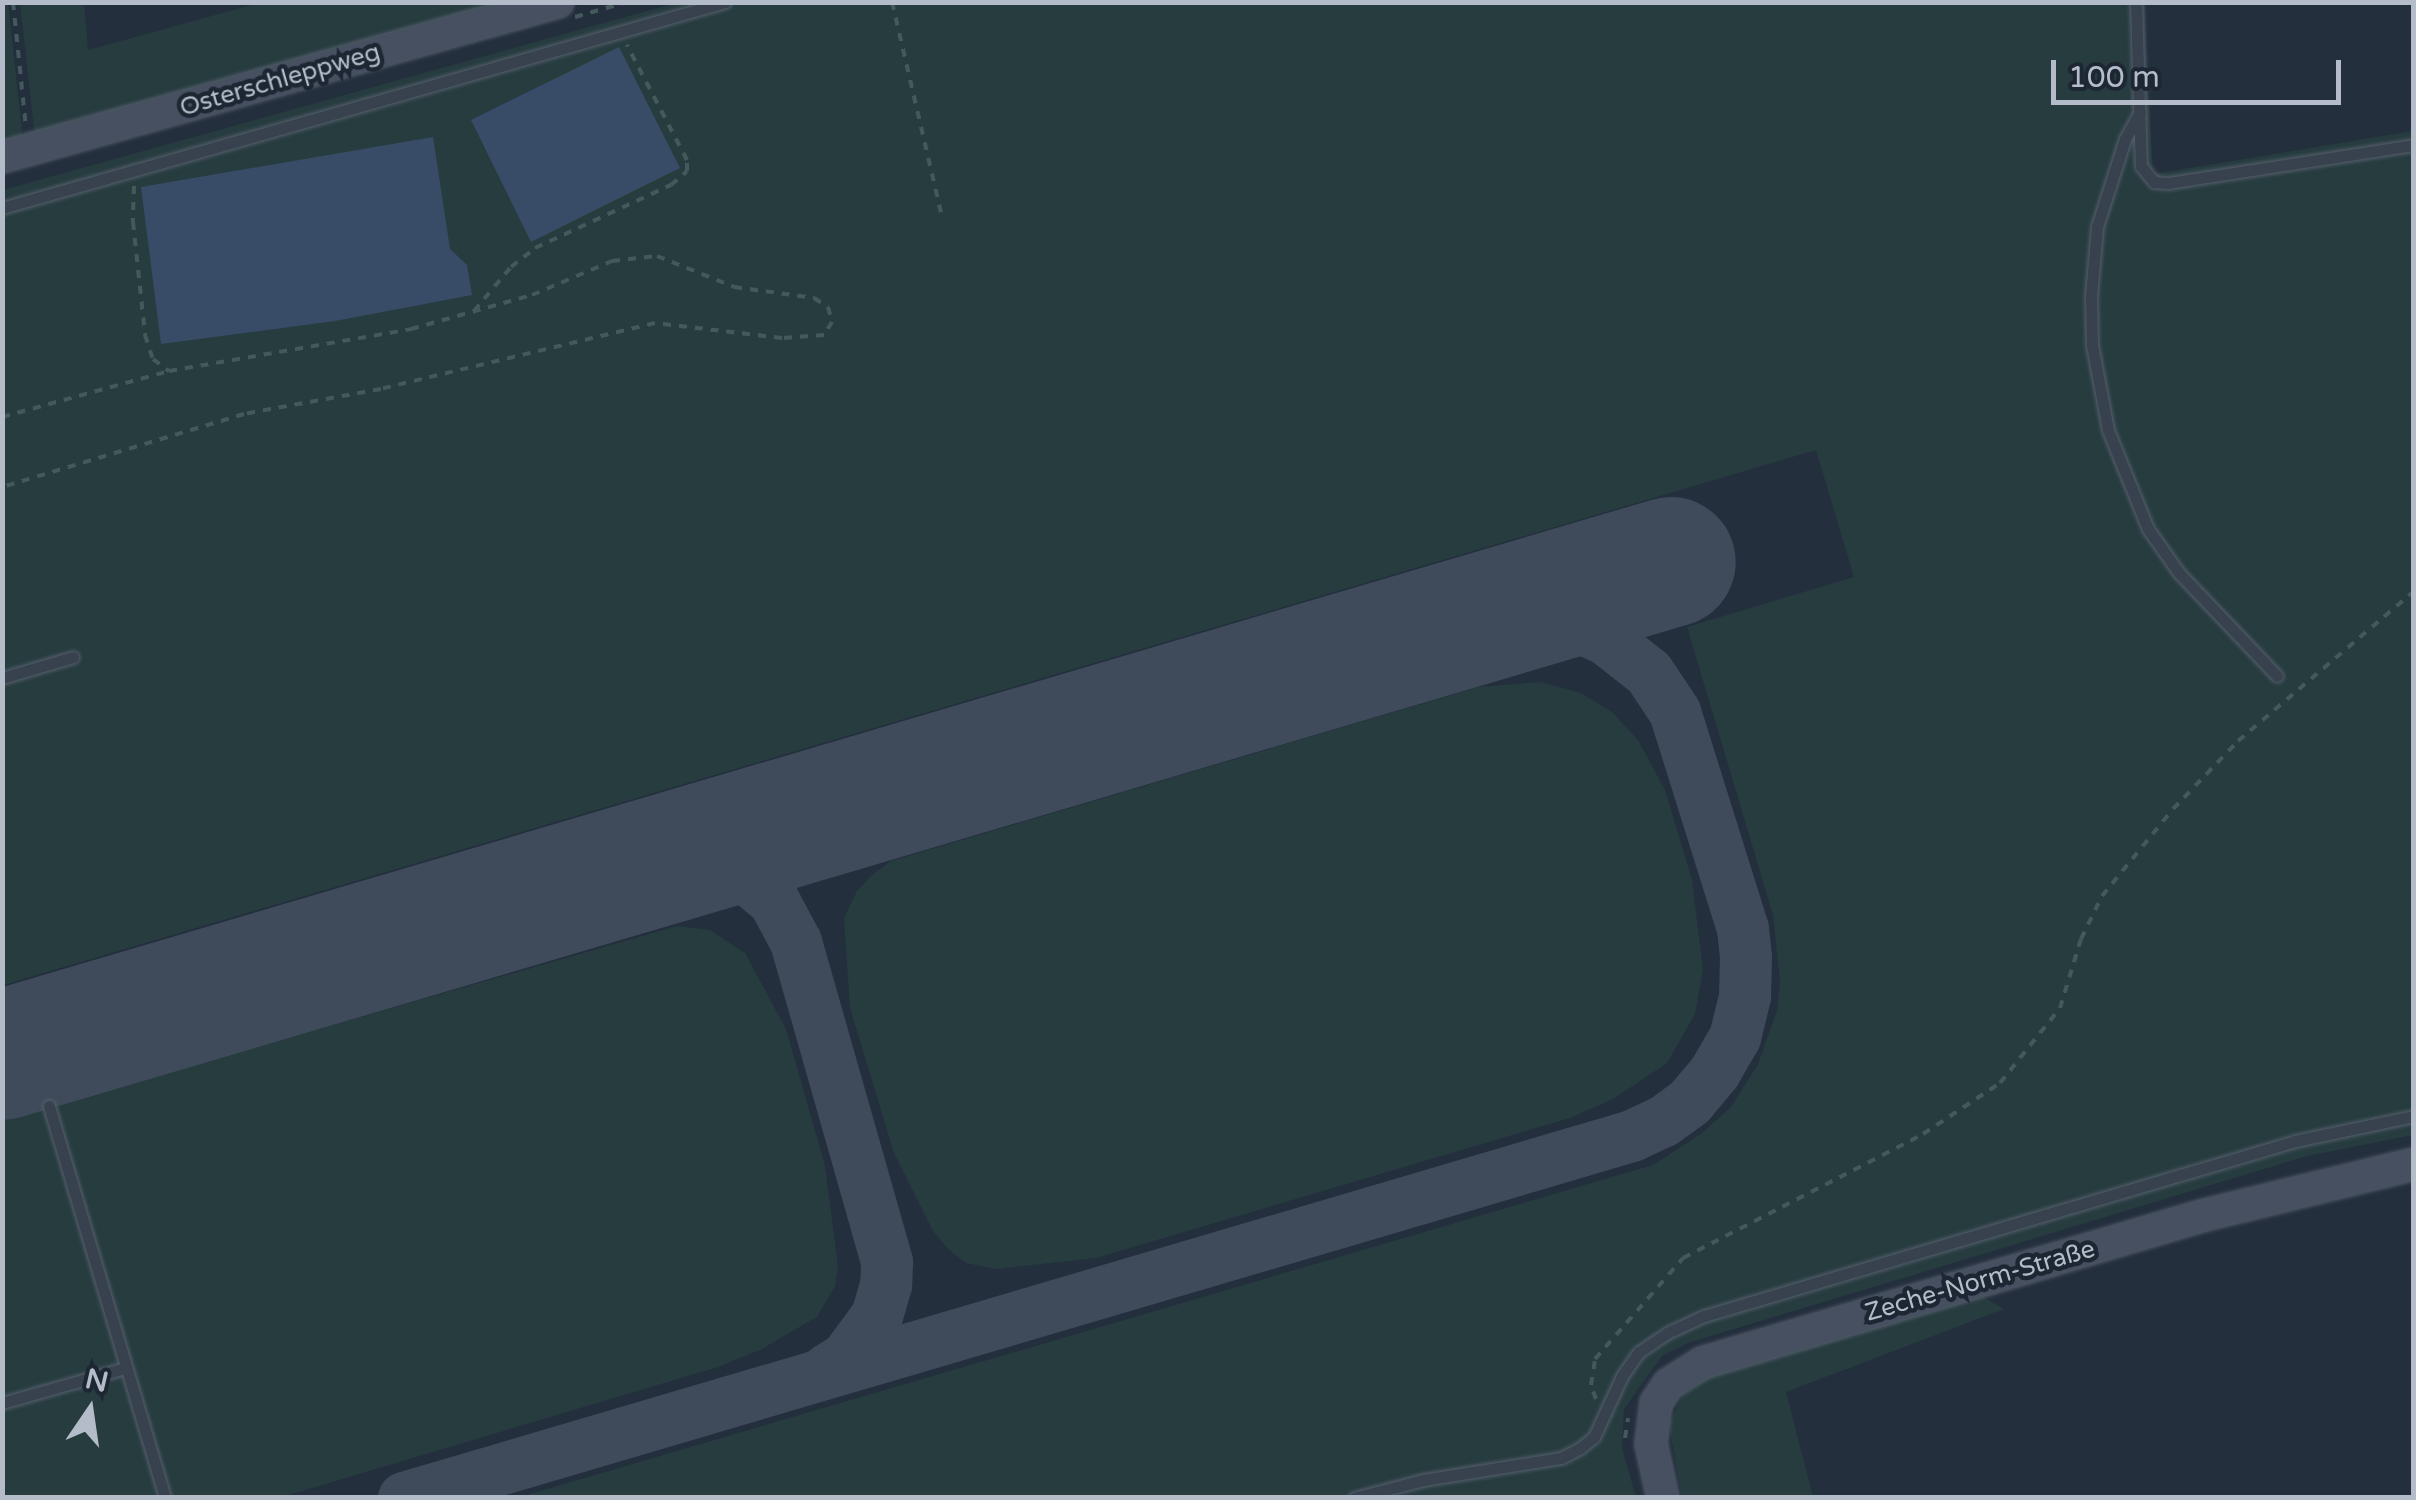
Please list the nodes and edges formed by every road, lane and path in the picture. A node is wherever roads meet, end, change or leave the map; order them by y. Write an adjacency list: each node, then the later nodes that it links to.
1 (13, 2): 9 (path)
2 (558, 2): 9 (main road, Osterschleppweg)
3 (725, 2): 6 (lane)
4 (892, 2): 12 (path)
5 (2136, 2): 7 (lane)
6 (620, 32): 10 (lane); 13 (path)
7 (2140, 112): 8 (lane); 19 (lane)
8 (2414, 145)
9 (16, 154)
10 (140, 168): 11 (lane); 14 (path)
11 (2, 208)
12 (942, 218)
13 (473, 312): 14 (path); 16 (path)
14 (169, 370): 15 (path)
15 (2, 416)
16 (2, 487)
17 (2414, 591): 26 (path)
18 (73, 657): 20 (lane)
19 (2277, 676)
20 (2, 678)
21 (48, 1106): 24 (lane)
22 (2414, 1116): 26 (lane)
23 (2414, 1164): 29 (main road, Zeche-Norm-Straße)
24 (125, 1368): 25 (lane); 27 (lane)
25 (2, 1403)
26 (1602, 1418): 28 (lane)
27 (165, 1498)
28 (1354, 1498)
29 (1664, 1498)

